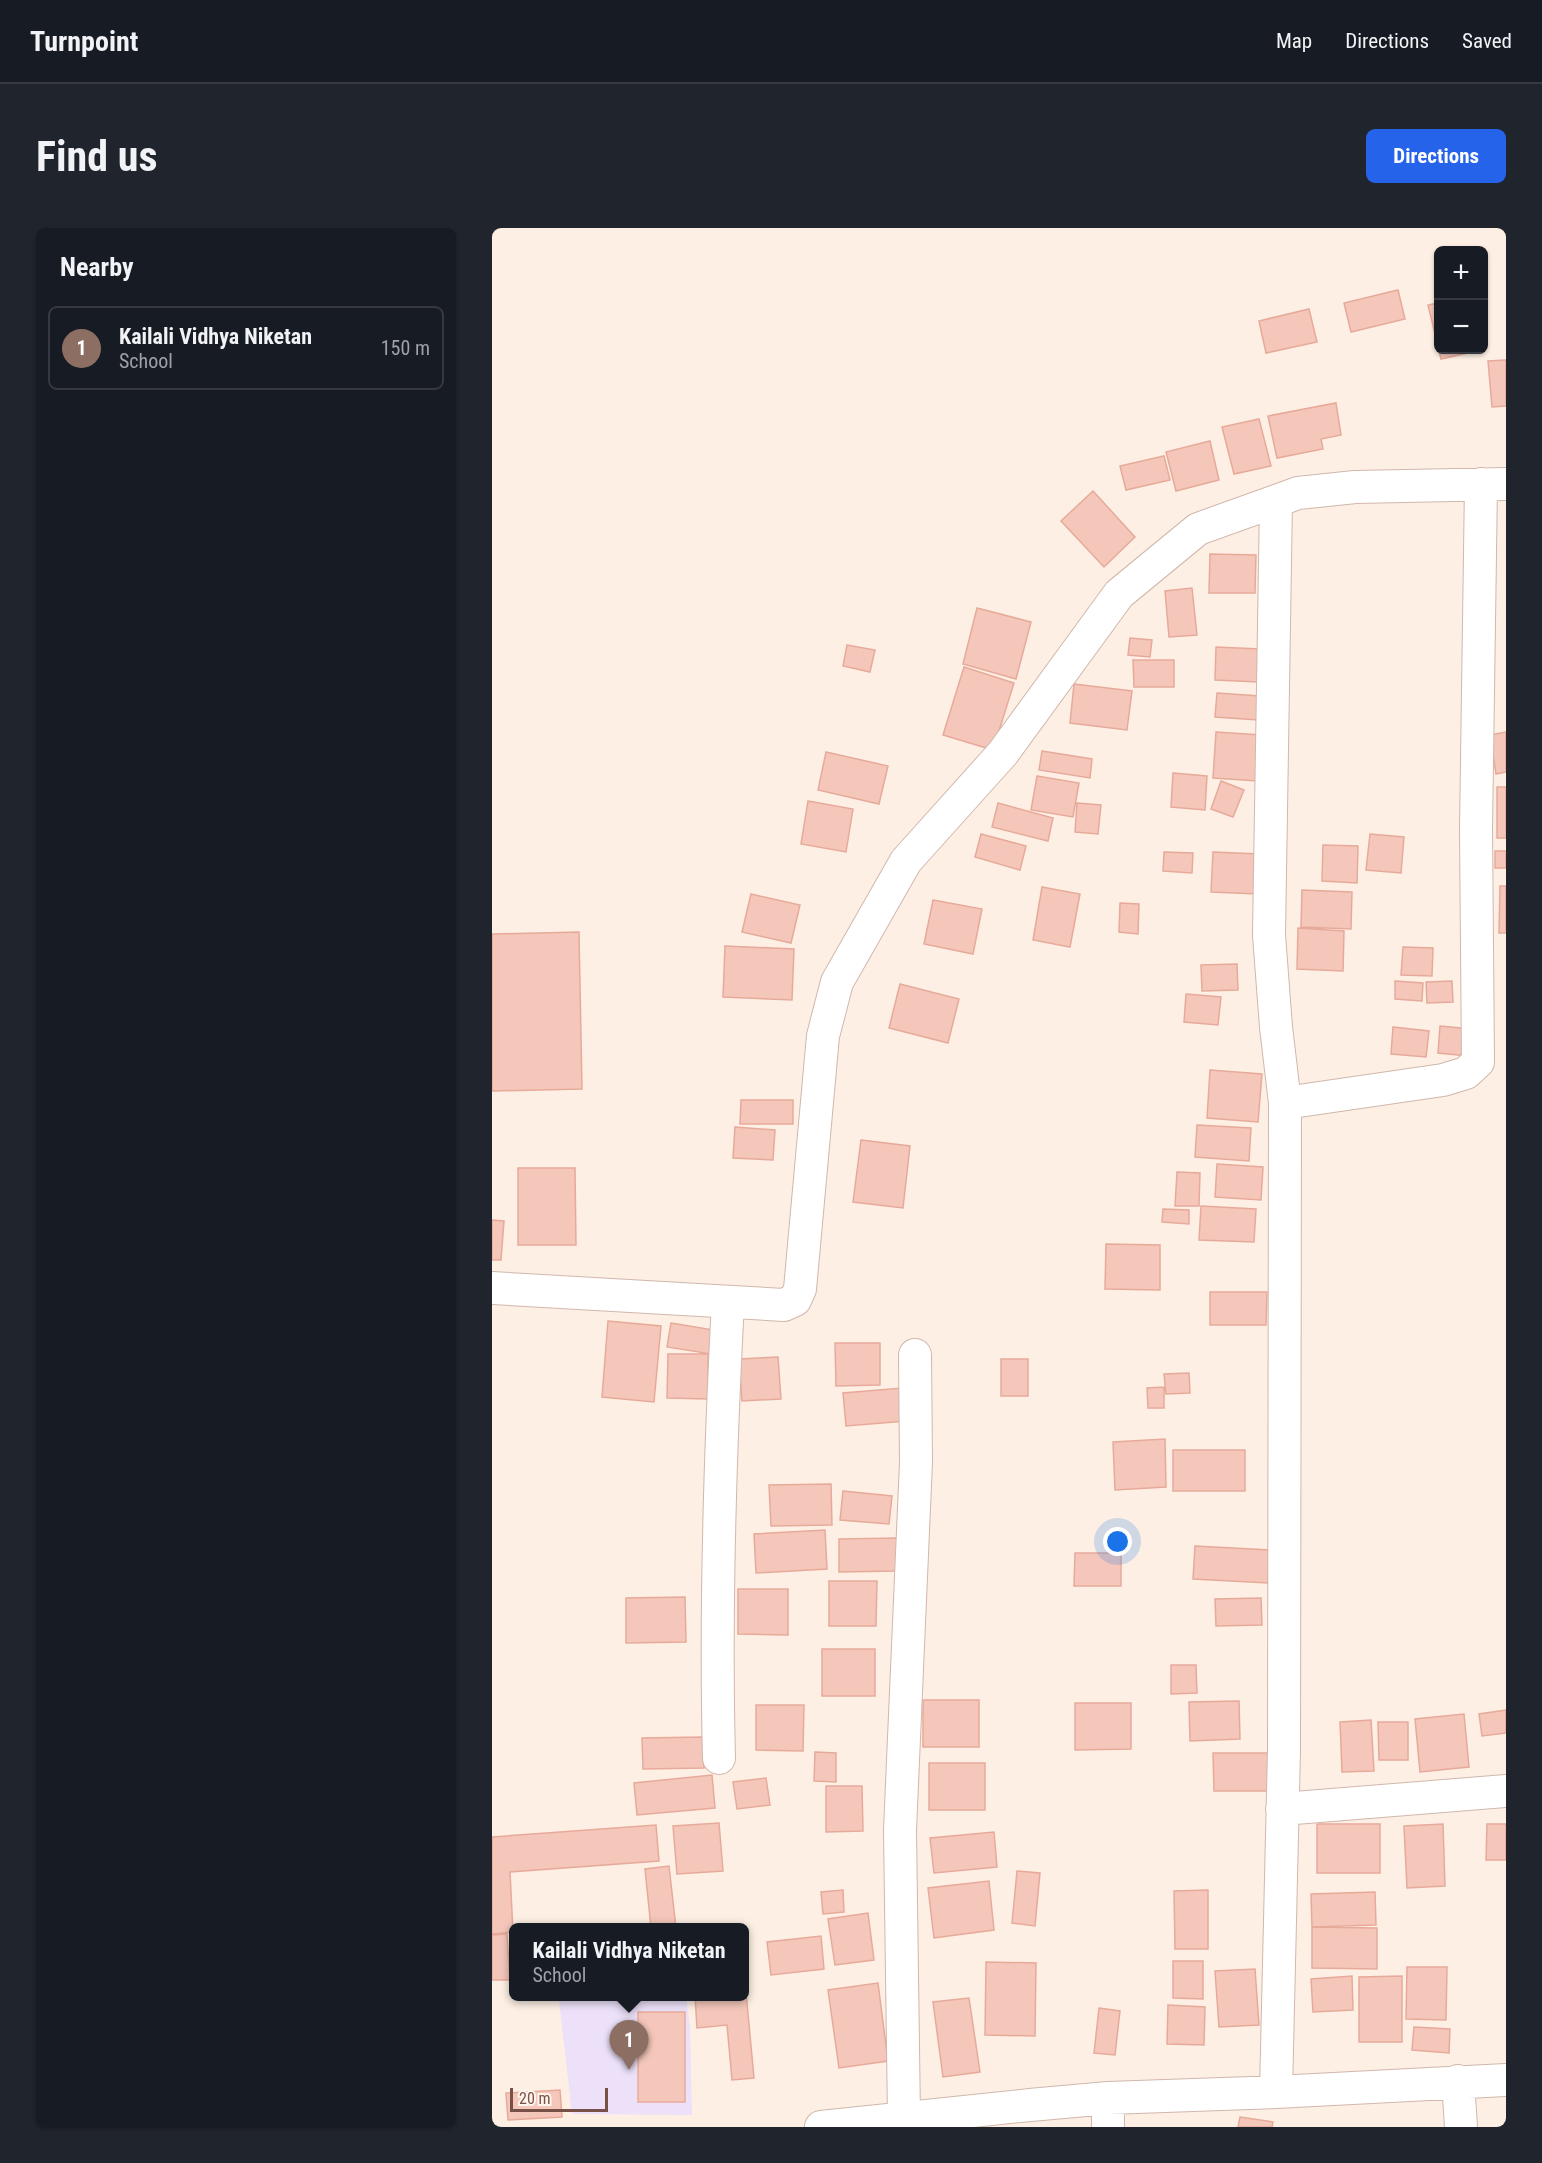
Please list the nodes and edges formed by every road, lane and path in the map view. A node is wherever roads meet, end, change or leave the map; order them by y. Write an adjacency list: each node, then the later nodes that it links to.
1 (1493, 484): 2 (street); 3 (street)
2 (1276, 501): 3 (street); 5 (street)
3 (1285, 1103): 9 (street)
4 (492, 1288): 5 (street)
5 (728, 1302): 7 (street)
6 (915, 1355): 14 (street)
7 (719, 1758)
8 (1506, 1791): 9 (street)
9 (1282, 1809): 12 (street)
10 (1506, 2080): 11 (street)
11 (1458, 2081): 12 (street); 16 (street)
12 (1276, 2092): 13 (street)
13 (1108, 2113): 14 (street)
14 (904, 2118): 15 (street)
15 (821, 2127)
16 (1461, 2127)

